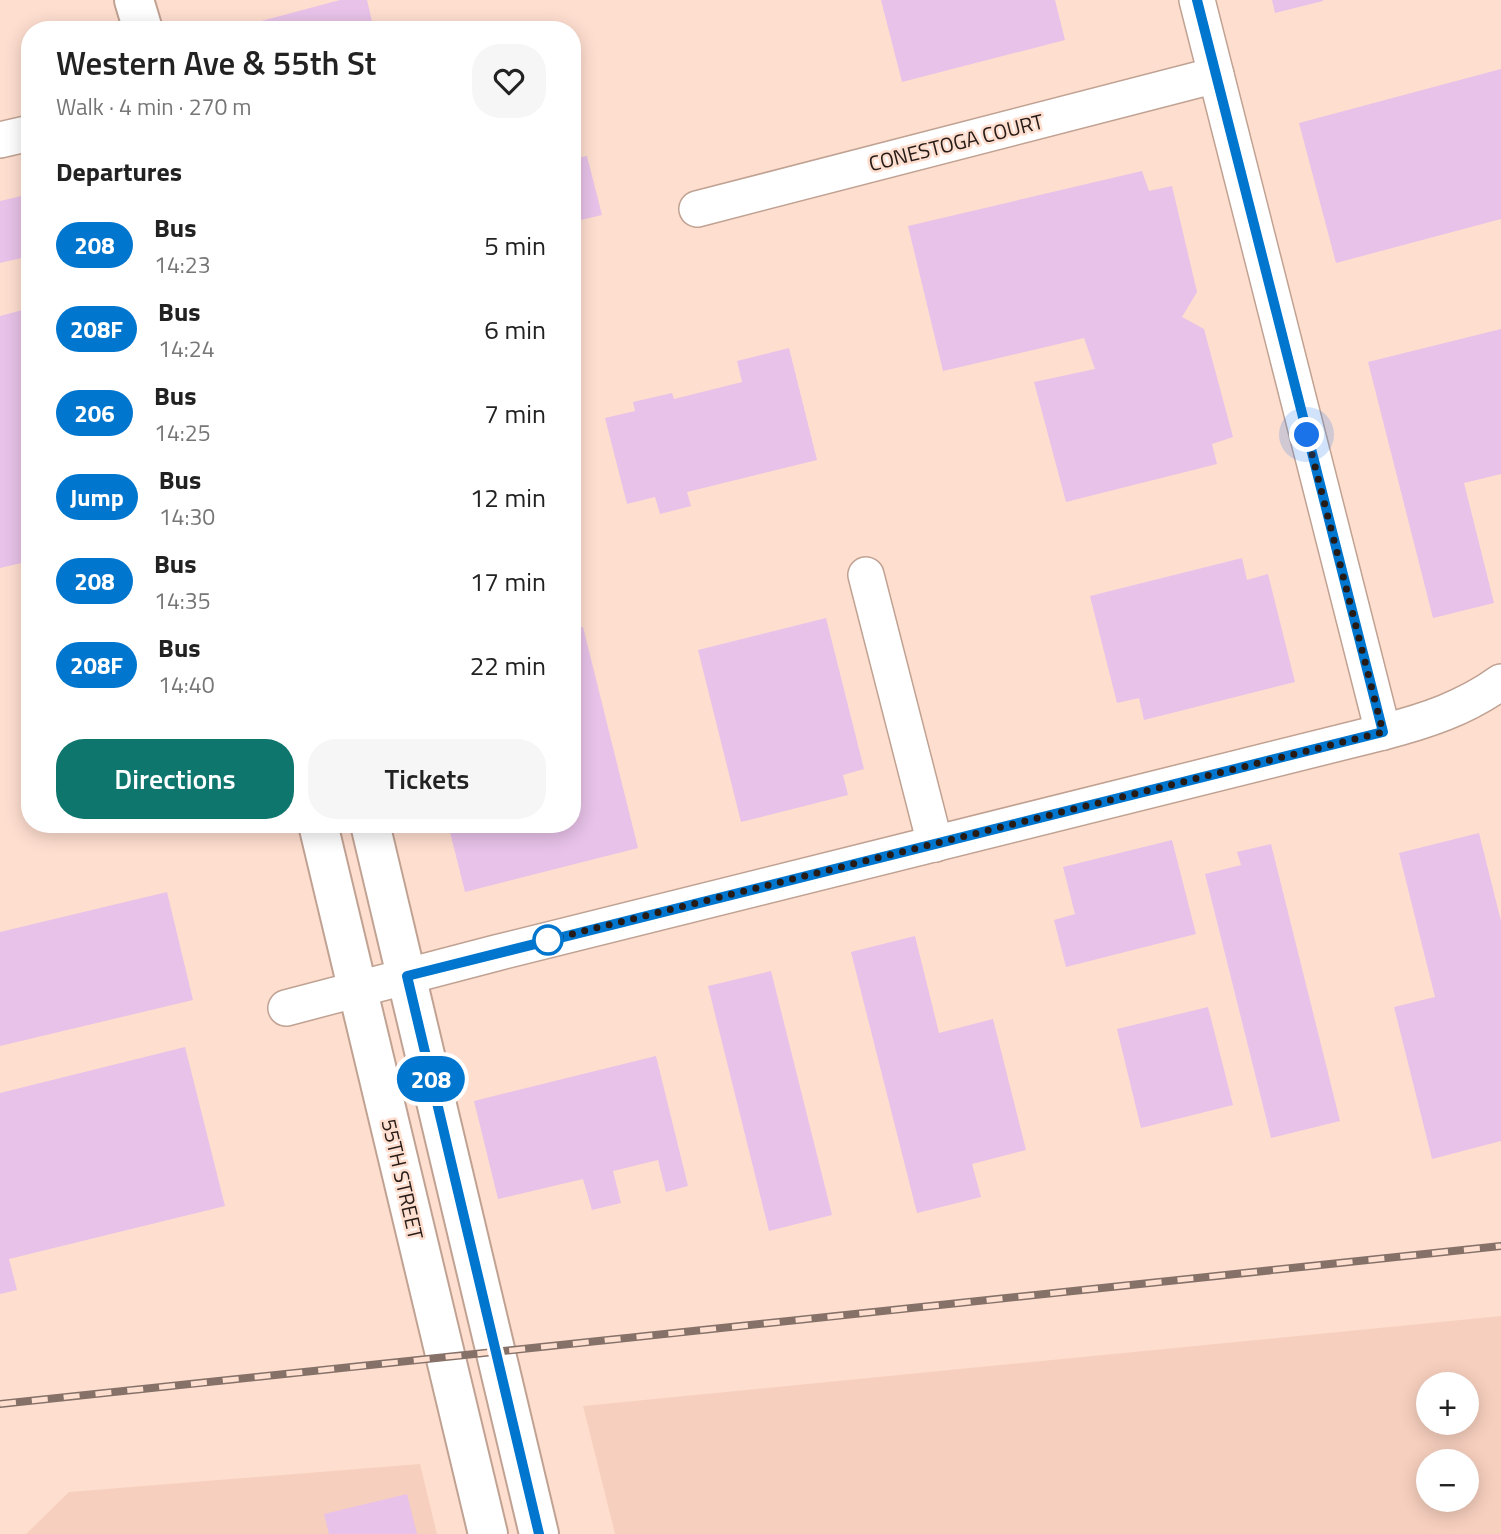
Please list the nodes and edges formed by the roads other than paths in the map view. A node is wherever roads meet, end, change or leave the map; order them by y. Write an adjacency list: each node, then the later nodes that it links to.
1 (134, 0): 3 (main road)
2 (1197, 0): 4 (street)
3 (140, 21)
4 (1216, 75): 7 (street, CONESTOGA COURT); 10 (street)
5 (21, 135): 6 (street)
6 (0, 140)
7 (696, 208)
8 (866, 575): 13 (street)
9 (1501, 682): 10 (street)
10 (1383, 732): 13 (street)
11 (320, 833): 15 (main road, 55TH STREET)
12 (372, 833): 14 (main road)
13 (935, 844): 14 (street)
14 (407, 976): 15 (street); 18 (main road)
15 (358, 988): 16 (street); 17 (main road, 55TH STREET)
16 (286, 1008)
17 (488, 1534)
18 (539, 1534)

